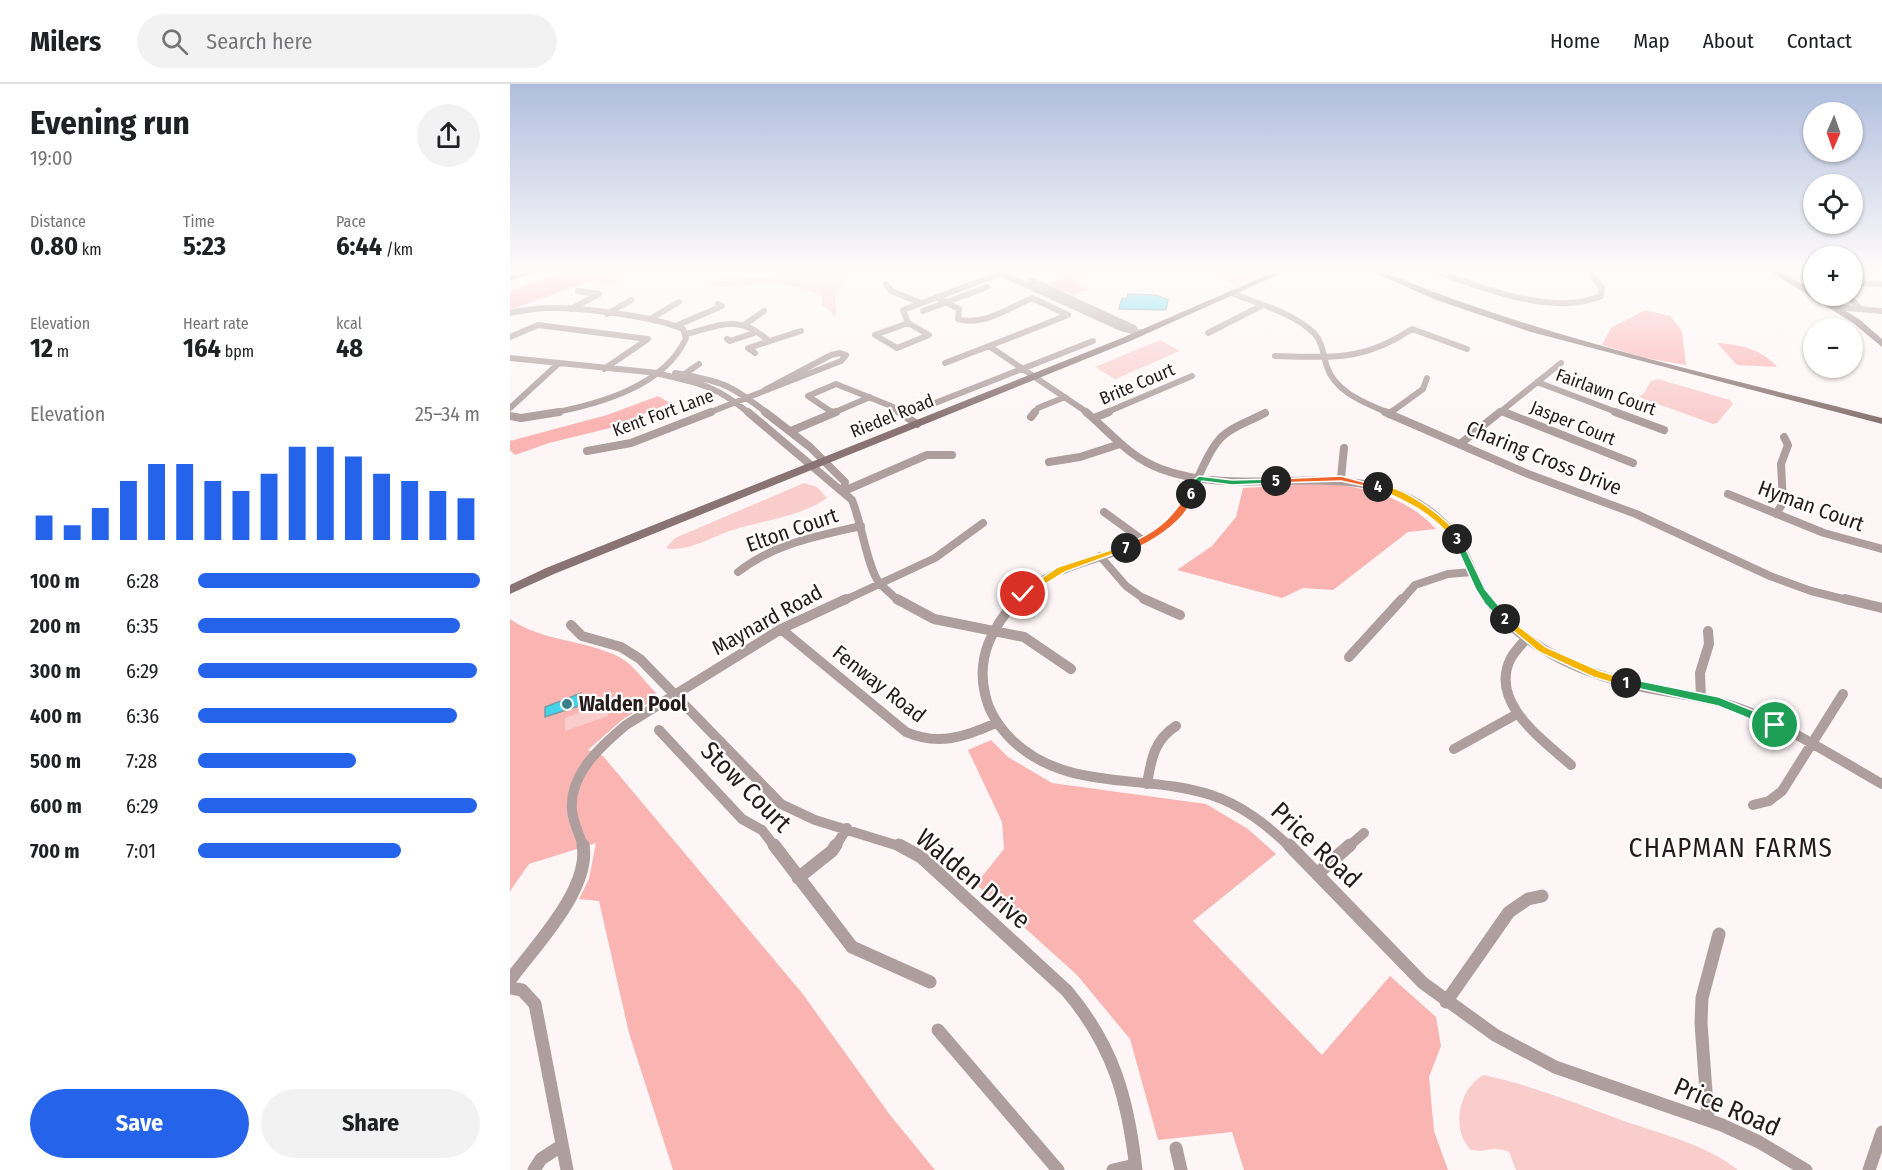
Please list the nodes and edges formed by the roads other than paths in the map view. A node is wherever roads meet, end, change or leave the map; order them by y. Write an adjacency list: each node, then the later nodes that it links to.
1 (657, 321): 16 (street)
2 (690, 321): 16 (street)
3 (750, 321): 15 (street)
4 (958, 321): 5 (street)
5 (975, 321)
6 (1054, 321): 27 (street)
7 (1105, 321): 19 (street)
8 (1120, 321): 19 (street)
9 (1169, 321): 19 (street, Riedel Road)
10 (1232, 321): 20 (street)
11 (1291, 321): 31 (street, Charing Cross Drive)
12 (1506, 321): 59 (street)
13 (1854, 321): 25 (street)
14 (908, 323): 14 (street)
15 (744, 325): 18 (street); 21 (street)
16 (678, 326): 21 (street)
17 (801, 331): 26 (street)
18 (757, 332): 23 (street); 26 (street)
19 (1141, 333): 41 (street, Riedel Road)
20 (1208, 333)
21 (686, 334): 39 (street)
22 (510, 337): 38 (street)
23 (727, 339)
24 (1093, 340): 37 (street)
25 (1880, 340)
26 (769, 341): 29 (street)
27 (989, 346): 34 (street); 37 (street)
28 (1467, 349): 31 (street)
29 (755, 353)
30 (1275, 356): 31 (street)
31 (1324, 356): 55 (street, Charing Cross Drive)
32 (510, 358): 33 (street)
33 (559, 363): 38 (street); 51 (street)
34 (945, 363)
35 (1562, 363): 44 (street)
36 (699, 364): 40 (street)
37 (1023, 368): 41 (street); 50 (street)
38 (604, 369): 39 (street)
39 (655, 373): 40 (street); 49 (street); 56 (street)
40 (686, 373): 46 (street)
41 (1035, 376): 47 (street); 60 (street, Riedel Road)
42 (1191, 376): 58 (street, Brite Court)
43 (1427, 378): 55 (street)
44 (1538, 382): 52 (street); 61 (street, Fairlawn Court)
45 (765, 390): 45 (street); 46 (street, Kent Fort Lane)
46 (748, 397): 49 (street, Kent Fort Lane); 62 (street)
47 (1065, 397): 57 (street); 58 (street)
48 (870, 398): 53 (street); 53 (street); 60 (street)
49 (736, 402): 67 (street, Kent Fort Lane); 72 (street)
50 (930, 405)
51 (510, 408)
52 (1502, 411): 65 (street); 71 (street, Jasper Court)
53 (833, 413): 62 (street)
54 (1265, 414): 74 (street, Price Road)
55 (1389, 414): 65 (street, Charing Cross Drive)
56 (510, 416)
57 (1030, 417)
58 (1094, 418): 64 (street)
59 (1882, 421)
60 (917, 424): 69 (street, Riedel Road)
61 (1664, 430)
62 (791, 431): 69 (street)
63 (1784, 437): 78 (street)
64 (1120, 444): 70 (street); 74 (street)
65 (1460, 444): 88 (street, Charing Cross Drive)
66 (1344, 448): 73 (street)
67 (587, 451)
68 (952, 455): 75 (street)
69 (823, 461): 72 (street, Riedel Road); 75 (street)
70 (1049, 462)
71 (1633, 463)
72 (813, 466): 75 (street); 87 (street, Riedel Road)
73 (1341, 478): 74 (street); 85 (street)
74 (1199, 479): 81 (street, Price Road)
75 (844, 491): 80 (street)
76 (1728, 494): 78 (street, Hyman Court)
77 (1104, 512): 81 (street)
78 (1776, 514): 82 (street, Hyman Court)
79 (983, 523): 86 (street, Maynard Road)
80 (861, 526): 84 (street, Elton Court); 86 (street)
81 (1144, 541): 83 (street, Price Road)
82 (1882, 549)
83 (1100, 556): 89 (street); 92 (street, Price Road)
84 (738, 572)
85 (1472, 572): 94 (street); 95 (street)
86 (879, 582): 91 (street, Maynard Road); 92 (street)
87 (510, 590)
88 (1882, 608)
89 (1180, 615)
90 (571, 624): 97 (street, Walden Drive)
91 (782, 629): 97 (street, Maynard Road); 101 (street, Fenway Road)
92 (993, 629): 96 (street); 101 (street, Price Road)
93 (1708, 631): 99 (street)
94 (1527, 639): 99 (street); 100 (street)
95 (1349, 657)
96 (1071, 669)
97 (675, 694): 110 (street, Walden Drive); 116 (street, Maynard Road)
98 (1843, 694): 104 (street)
99 (1701, 697): 104 (street)
100 (1517, 714): 105 (street); 106 (street)
101 (996, 723): 107 (street, Price Road)
102 (1176, 726): 107 (street)
103 (659, 730): 113 (street, Stow Court)
104 (1812, 745): 108 (street); 109 (street)
105 (1454, 749)
106 (1571, 765)
107 (1147, 784): 112 (street, Price Road)
108 (1882, 784)
109 (1753, 805)
110 (847, 828): 113 (street); 125 (street, Walden Drive)
111 (1364, 833): 112 (street)
112 (1317, 874): 119 (street, Price Road)
113 (798, 878): 117 (street, Stow Court)
114 (1542, 896): 119 (street)
115 (1719, 934): 121 (street)
116 (510, 980)
117 (930, 982)
118 (510, 988): 123 (street)
119 (1446, 1002): 121 (street, Price Road)
120 (938, 1030): 128 (street)
121 (1708, 1119): 131 (street, Price Road)
122 (1882, 1132): 132 (street)
123 (561, 1146): 126 (street); 127 (street)
124 (1176, 1148): 130 (street)
125 (1135, 1167): 129 (street)
126 (534, 1170)
127 (567, 1170)
128 (1058, 1170)
129 (1113, 1170)
130 (1180, 1170)
131 (1806, 1170)
132 (1869, 1170)

